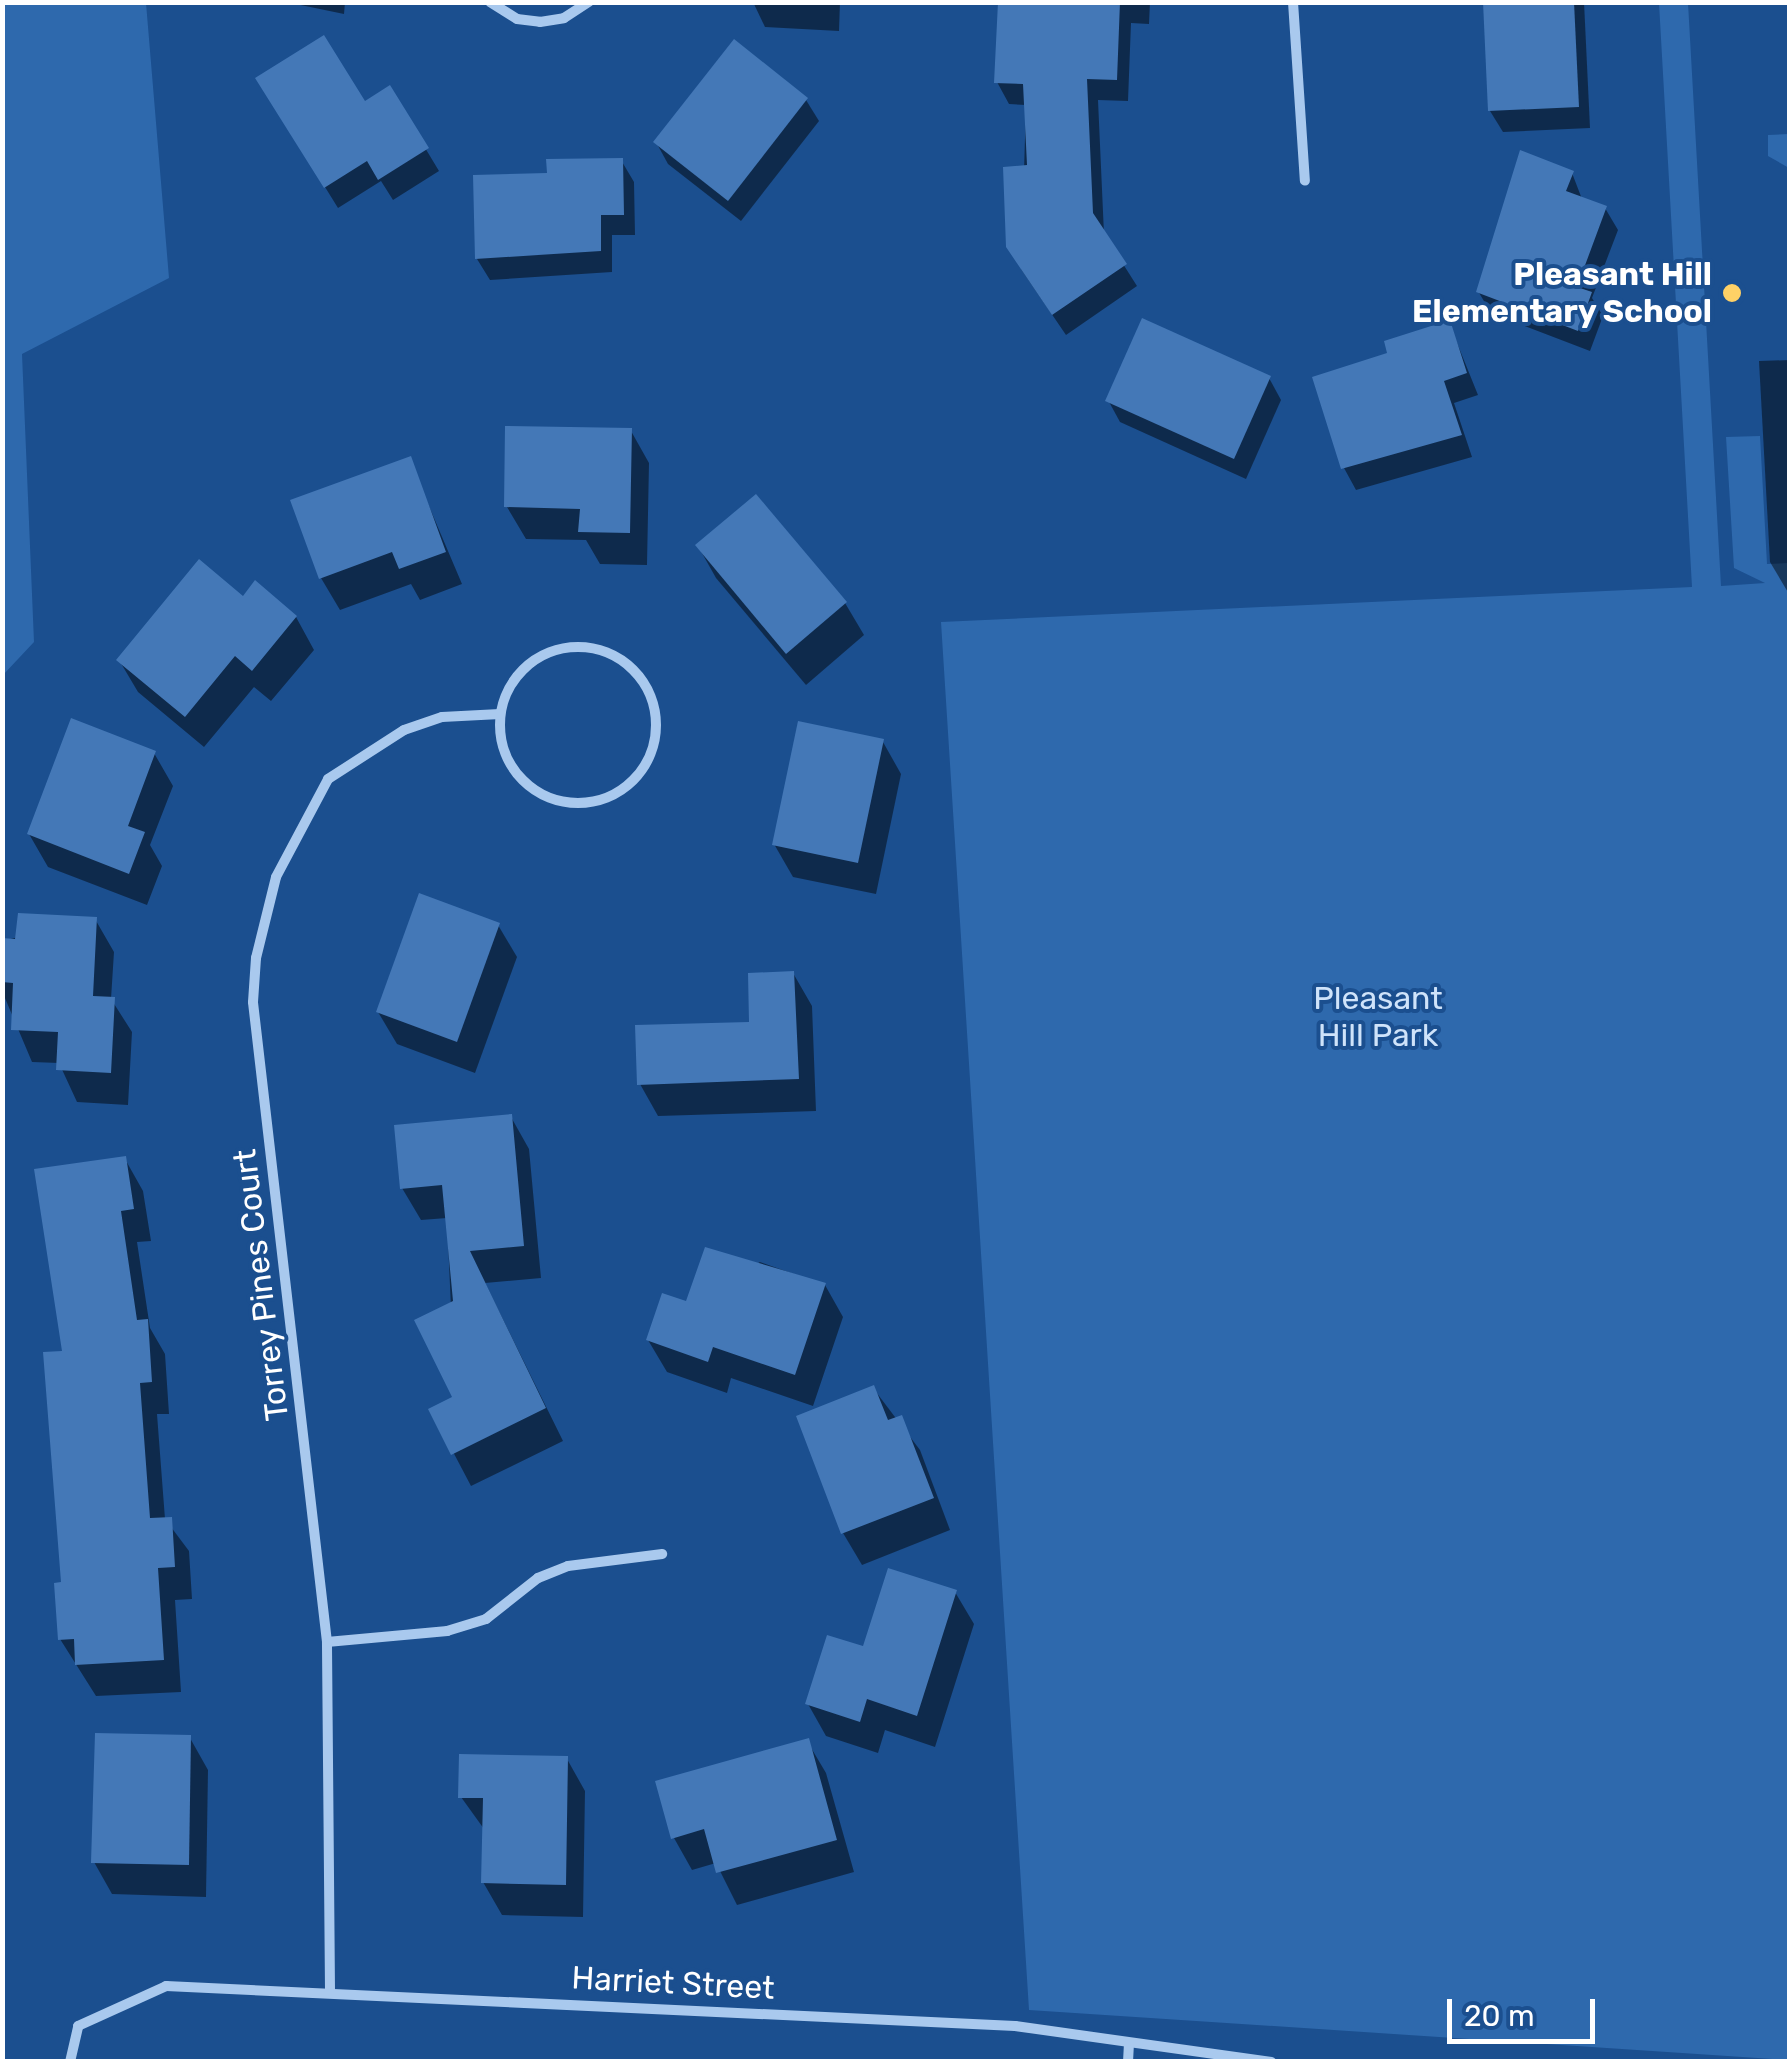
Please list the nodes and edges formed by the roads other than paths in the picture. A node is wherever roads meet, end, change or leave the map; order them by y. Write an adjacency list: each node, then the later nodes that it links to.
1 (490, 2): 2 (street)
2 (589, 2)
3 (1293, 2): 4 (street)
4 (1305, 181)
5 (500, 714): 5 (street); 7 (street, Torrey Pines Court)
6 (662, 1554): 7 (street)
7 (327, 1642): 8 (street, Torrey Pines Court)
8 (330, 1990): 9 (street, Harriet Street); 10 (street, Harriet Street)
9 (1129, 2045): 11 (street); 12 (street, Harriet Street)
10 (70, 2062)
11 (1128, 2062)
12 (1271, 2062)

